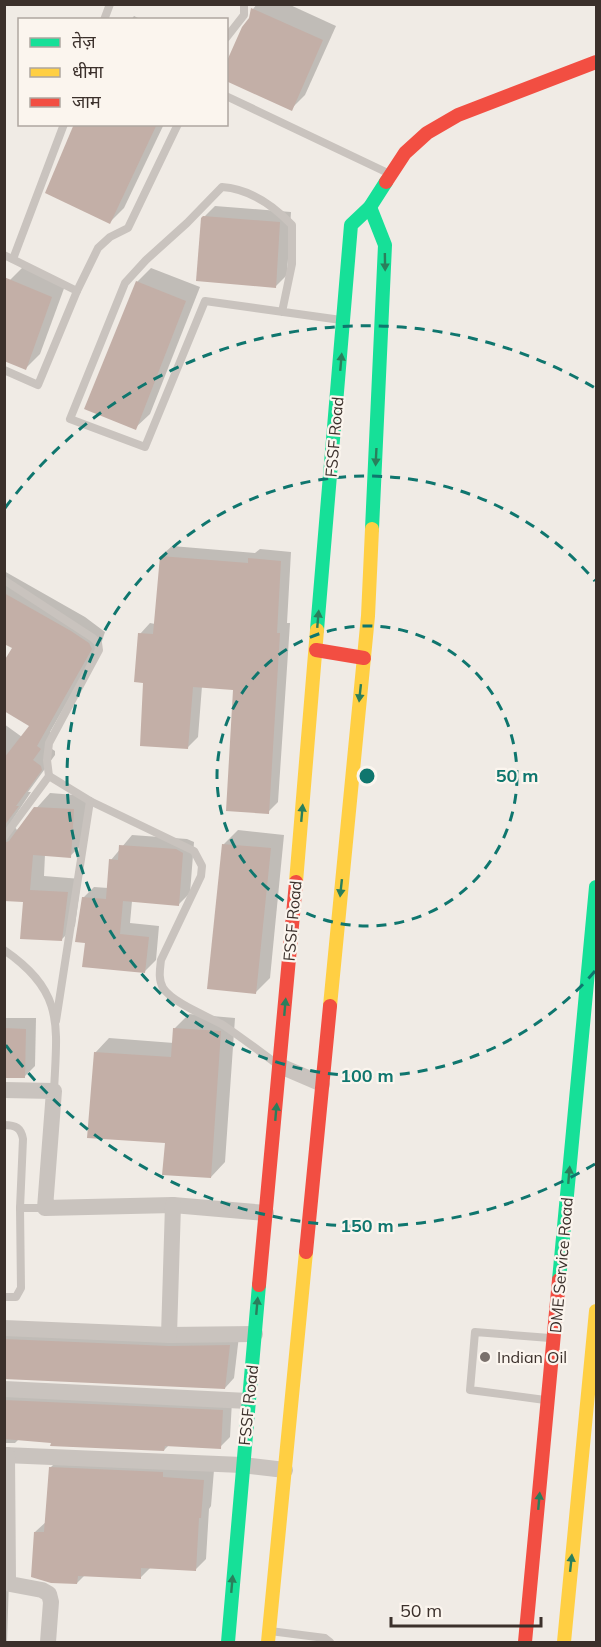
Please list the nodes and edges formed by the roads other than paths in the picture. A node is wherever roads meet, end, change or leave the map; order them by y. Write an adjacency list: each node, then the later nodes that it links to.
1 (244, 4): 2 (lane)
2 (228, 35)
3 (597, 62): 7 (main road, FSSF Road)
4 (228, 97): 7 (lane)
5 (63, 126): 9 (lane)
6 (177, 126): 10 (lane)
7 (390, 174): 8 (main road, FSSF Road)
8 (370, 207): 12 (main road, FSSF Road); 16 (main road, one-way to 16)
9 (9, 257): 10 (lane)
10 (77, 291): 13 (lane)
11 (282, 312): 11 (lane); 12 (lane)
12 (344, 320): 15 (main road, FSSF Road, one-way to 12)
13 (4, 370)
14 (4, 580): 17 (lane)
15 (316, 650): 16 (main road); 23 (main road, FSSF Road, one-way to 15)
16 (364, 658): 24 (main road, one-way to 24)
17 (49, 776): 18 (lane); 19 (lane)
18 (90, 801): 22 (lane); 23 (lane)
19 (4, 837)
20 (597, 887): 37 (main road, DME Service Road, one-way to 20)
21 (4, 950): 22 (lane)
22 (56, 1021): 26 (lane)
23 (280, 1066): 24 (street); 31 (main road, FSSF Road, one-way to 23)
24 (322, 1084): 43 (main road)
25 (4, 1090): 26 (street)
26 (54, 1091): 30 (street)
27 (4, 1125): 29 (lane)
28 (174, 1205): 30 (street); 31 (street); 36 (street)
29 (20, 1208): 30 (lane); 32 (lane)
30 (45, 1208)
31 (266, 1213): 35 (main road, FSSF Road, one-way to 31)
32 (4, 1297)
33 (597, 1311): 49 (main road, one-way to 33)
34 (4, 1328): 36 (street)
35 (255, 1334): 36 (street); 40 (main road, FSSF Road)
36 (170, 1335)
37 (554, 1338): 39 (main road, DME Service Road); 39 (lane)
38 (4, 1389): 40 (street)
39 (548, 1400): 48 (main road, DME Service Road, one-way to 39)
40 (248, 1401): 42 (main road, FSSF Road)
41 (6, 1455): 42 (street); 45 (street)
42 (242, 1465): 43 (street); 46 (main road, FSSF Road, one-way to 42)
43 (285, 1470): 44 (main road)
44 (269, 1637): 47 (lane)
45 (48, 1642)
46 (228, 1642)
47 (330, 1642)
48 (525, 1642)
49 (564, 1642)

